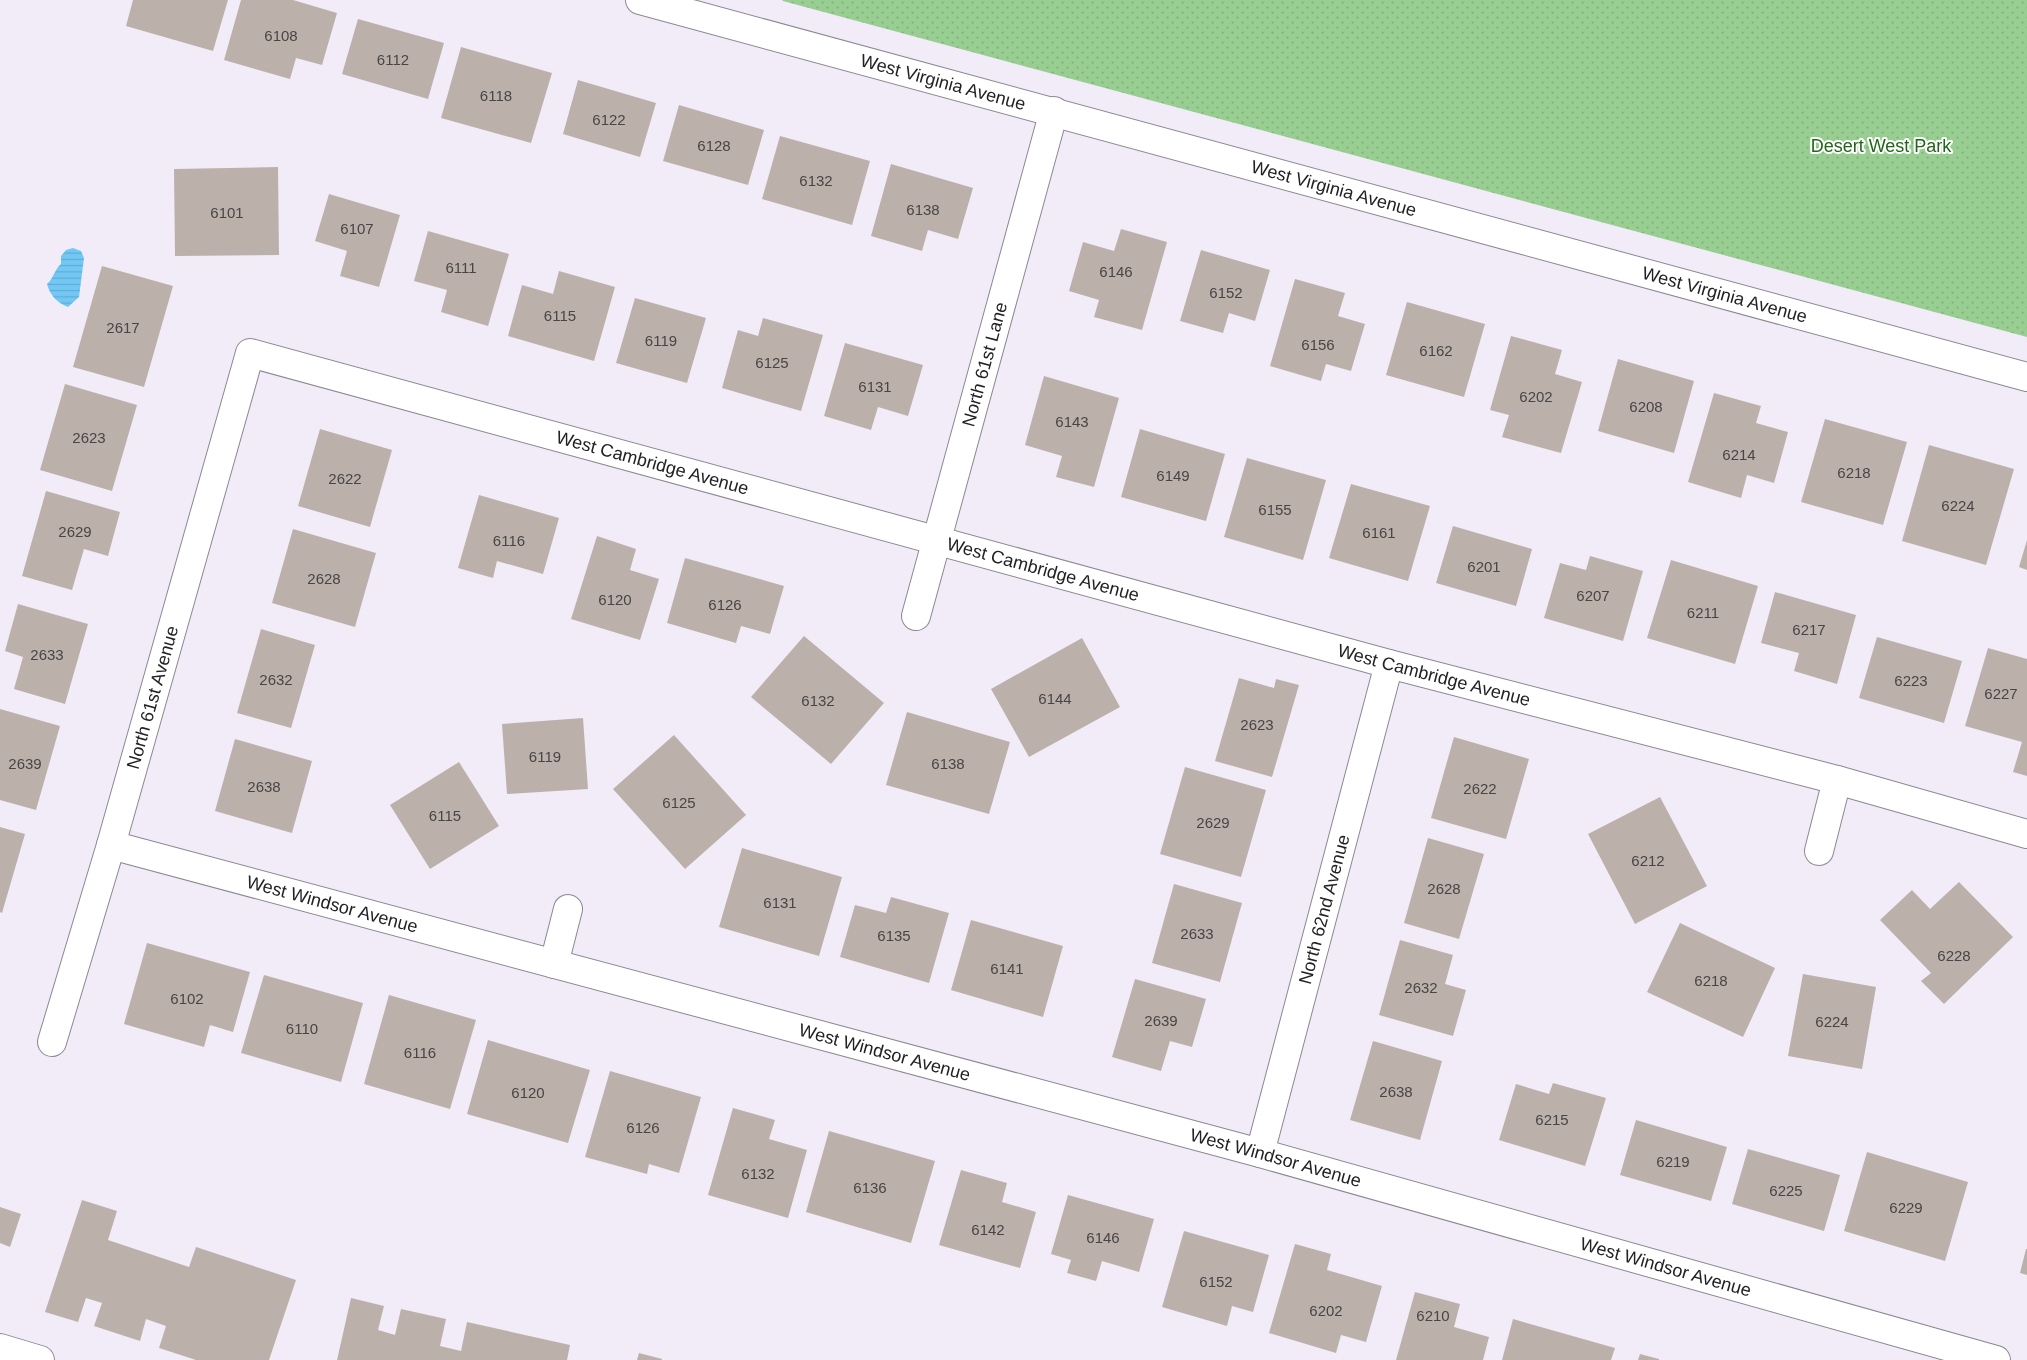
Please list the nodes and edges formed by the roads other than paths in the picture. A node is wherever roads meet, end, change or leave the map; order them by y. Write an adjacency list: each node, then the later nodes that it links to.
1 (640, 0): 2 (street, West Virginia Avenue)
2 (714, 10): 3 (street, West Virginia Avenue)
3 (1054, 111): 5 (street, West Virginia Avenue); 6 (street, North 61st Lane)
4 (250, 353): 6 (street, West Cambridge Avenue); 11 (street, North 61st Avenue)
5 (2027, 377)
6 (936, 539): 7 (street, North 61st Lane); 8 (street, West Cambridge Avenue)
7 (916, 616)
8 (1389, 664): 9 (street, West Cambridge Avenue); 16 (street, North 62nd Avenue)
9 (1837, 780): 10 (street, West Cambridge Avenue); 12 (street)
10 (2027, 834)
11 (111, 845): 14 (street, West Windsor Avenue); 15 (street, North 61st Avenue)
12 (1819, 851)
13 (568, 909): 14 (street)
14 (554, 964): 16 (street, West Windsor Avenue)
15 (52, 1042)
16 (1260, 1153): 19 (street, West Windsor Avenue)
17 (0, 1348): 18 (street)
18 (40, 1360)
19 (1996, 1360)

